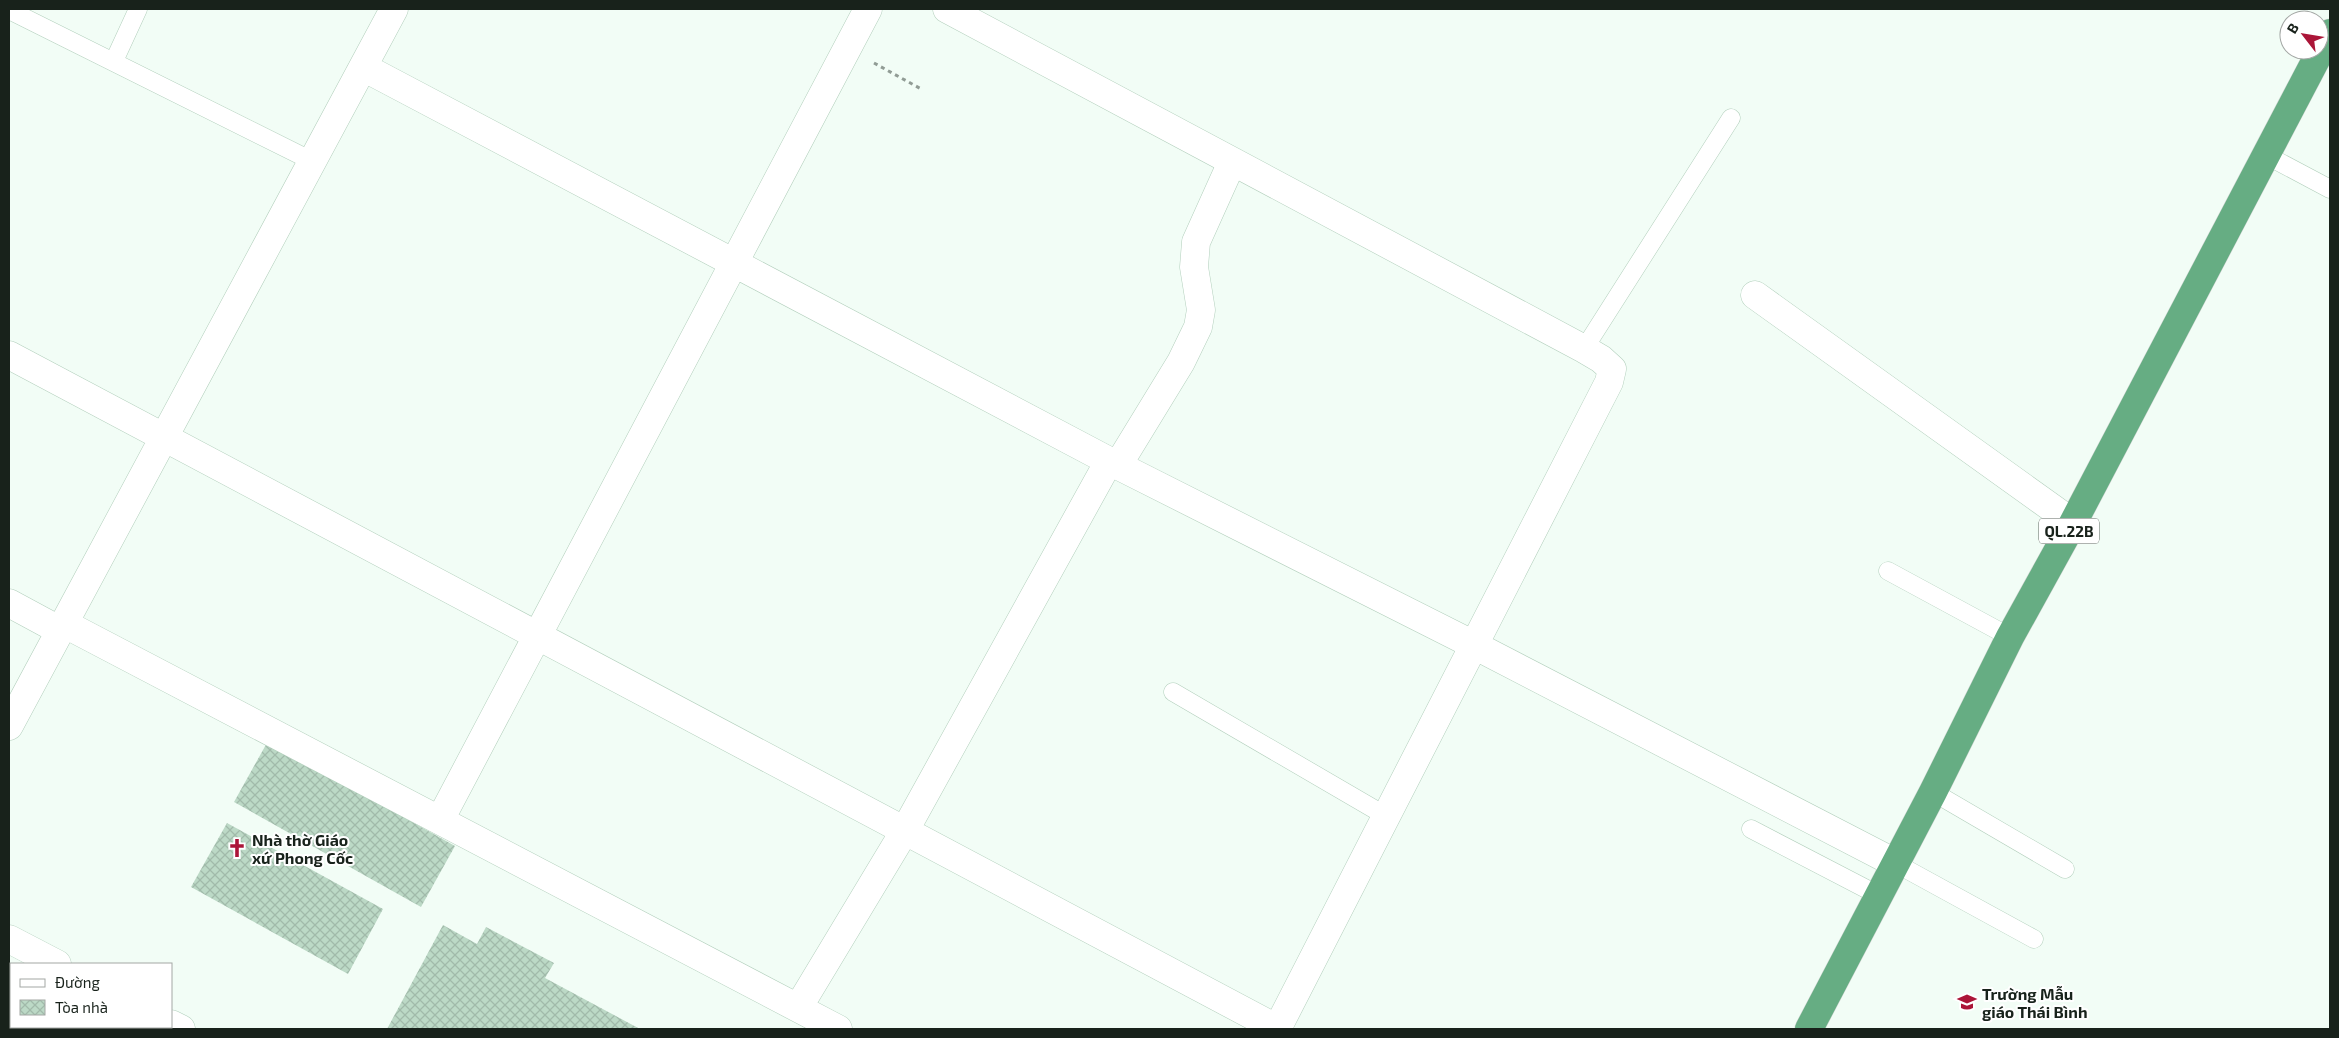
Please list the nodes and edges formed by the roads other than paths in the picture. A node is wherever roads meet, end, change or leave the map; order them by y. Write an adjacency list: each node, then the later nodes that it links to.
1 (138, 9): 7 (lane)
2 (394, 9): 8 (street)
3 (868, 9): 14 (street)
4 (946, 9): 12 (street)
5 (9, 10): 7 (lane)
6 (2330, 33): 10 (highway, QL.22B)
7 (114, 60): 11 (lane)
8 (363, 66): 11 (street); 14 (street)
9 (1731, 118): 16 (lane)
10 (2266, 155): 13 (lane); 20 (highway, QL.22B)
11 (312, 161): 18 (street)
12 (1232, 162): 16 (street); 19 (street)
13 (2330, 189)
14 (734, 263): 19 (street); 24 (street)
15 (1755, 295): 20 (street)
16 (1584, 349): 26 (street)
17 (9, 355): 18 (street)
18 (164, 437): 23 (street); 24 (street)
19 (1114, 463): 26 (street); 33 (street)
20 (2073, 524): 25 (highway, QL.22B)
21 (1888, 571): 25 (lane)
22 (9, 603): 23 (street)
23 (61, 626): 28 (street); 31 (street)
24 (537, 636): 31 (street); 33 (street)
25 (2010, 637): 29 (highway, QL.22B)
26 (1474, 645): 30 (street); 34 (street)
27 (1173, 692): 30 (lane)
28 (9, 726)
29 (1933, 792): 34 (highway, QL.22B); 35 (lane)
30 (1386, 816): 42 (street)
31 (440, 820): 40 (street)
32 (1751, 829): 36 (lane)
33 (904, 832): 40 (street); 42 (street)
34 (1895, 864): 36 (highway, QL.22B); 38 (lane)
35 (2065, 869)
36 (1878, 895): 43 (highway, QL.22B)
37 (9, 939): 39 (street)
38 (2034, 939)
39 (55, 963)
40 (798, 1008): 41 (street)
41 (838, 1029)
42 (1277, 1029)
43 (1809, 1029)

